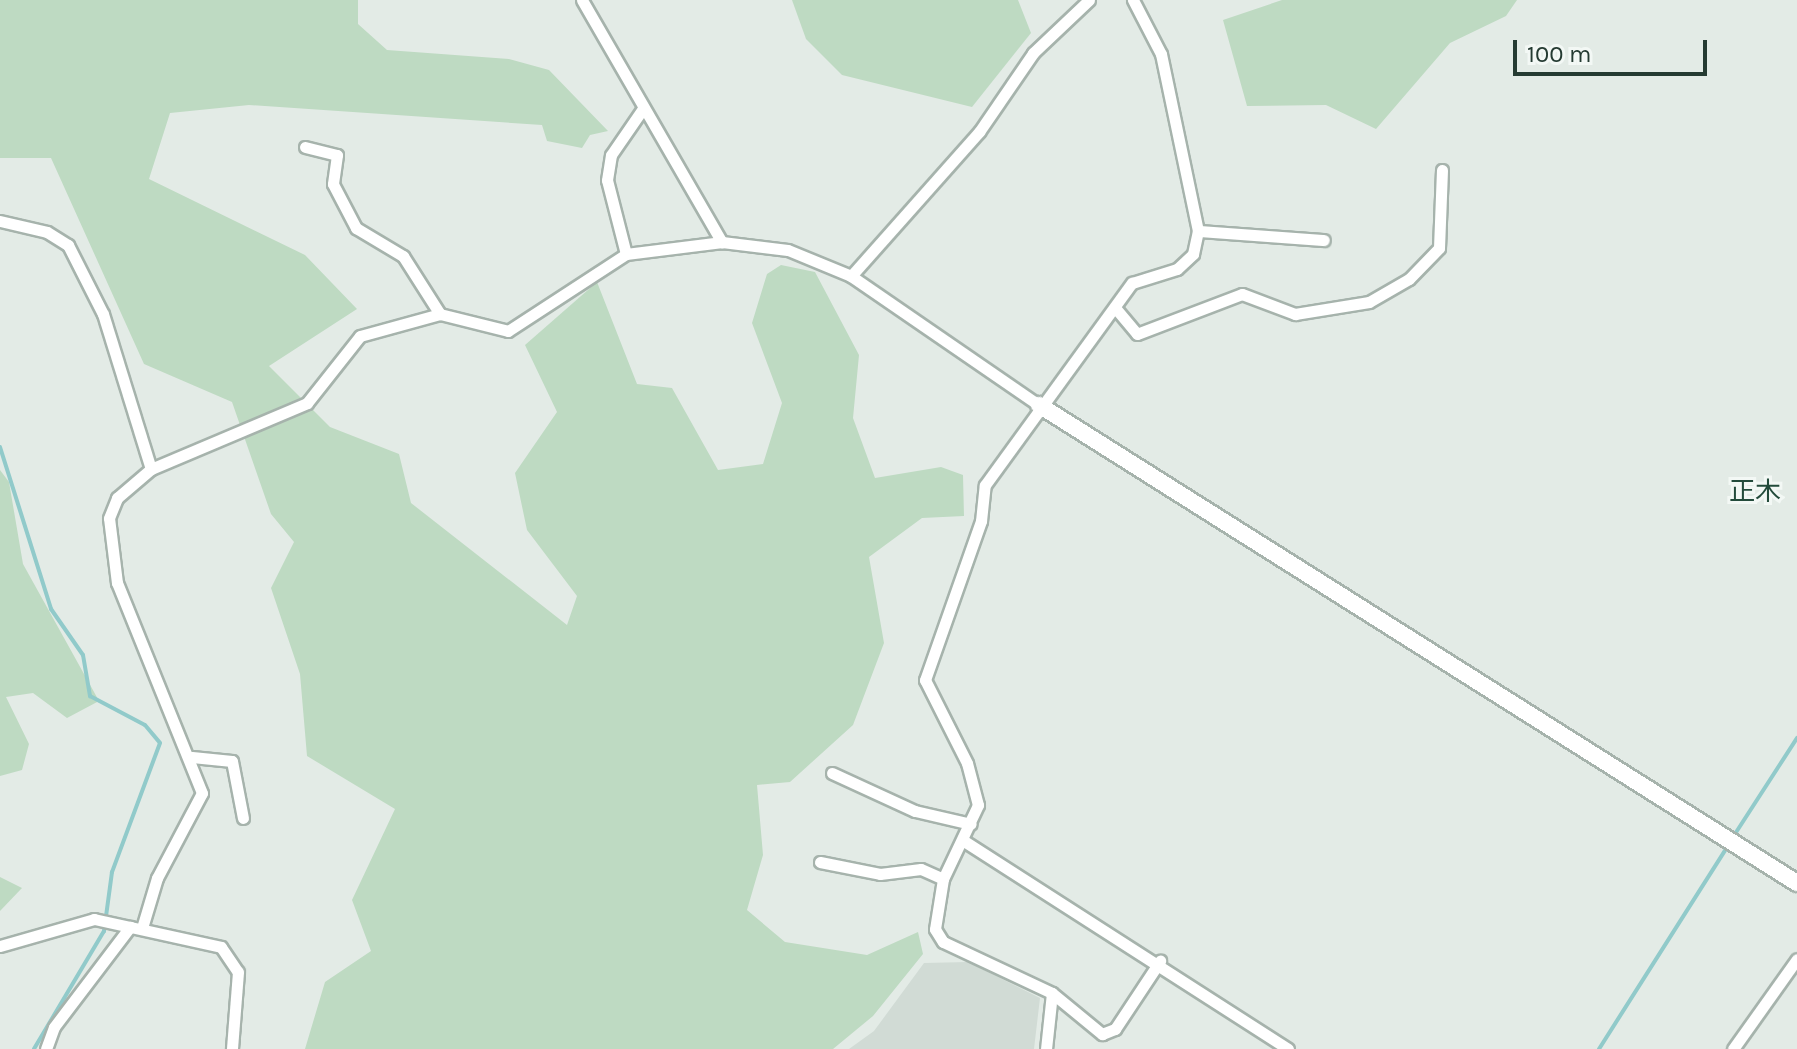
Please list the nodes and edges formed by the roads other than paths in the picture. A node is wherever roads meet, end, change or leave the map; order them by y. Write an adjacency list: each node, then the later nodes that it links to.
1 (582, 0): 4 (street)
2 (1089, 0): 12 (street)
3 (1133, 0): 8 (street)
4 (642, 110): 10 (street); 11 (street)
5 (305, 147): 14 (street)
6 (1442, 170): 13 (street)
7 (0, 221): 16 (street)
8 (1198, 231): 9 (street); 13 (street)
9 (1324, 240)
10 (722, 242): 11 (street); 12 (street)
11 (626, 254): 14 (street)
12 (851, 276): 15 (street)
13 (1117, 310): 15 (street)
14 (440, 314): 16 (street)
15 (1039, 405): 20 (street); 24 (street)
16 (151, 469): 17 (street)
17 (192, 757): 19 (street); 25 (street)
18 (832, 773): 20 (street)
19 (243, 818)
20 (971, 824): 21 (street)
21 (964, 841): 23 (street); 28 (street)
22 (820, 862): 23 (street)
23 (943, 879): 29 (street)
24 (1797, 883)
25 (136, 928): 26 (street); 30 (street); 31 (street)
26 (0, 946)
27 (1797, 959): 34 (street)
28 (1160, 961): 29 (street); 33 (street)
29 (1052, 993): 32 (street)
30 (46, 1049)
31 (232, 1049)
32 (1046, 1049)
33 (1288, 1049)
34 (1733, 1049)

